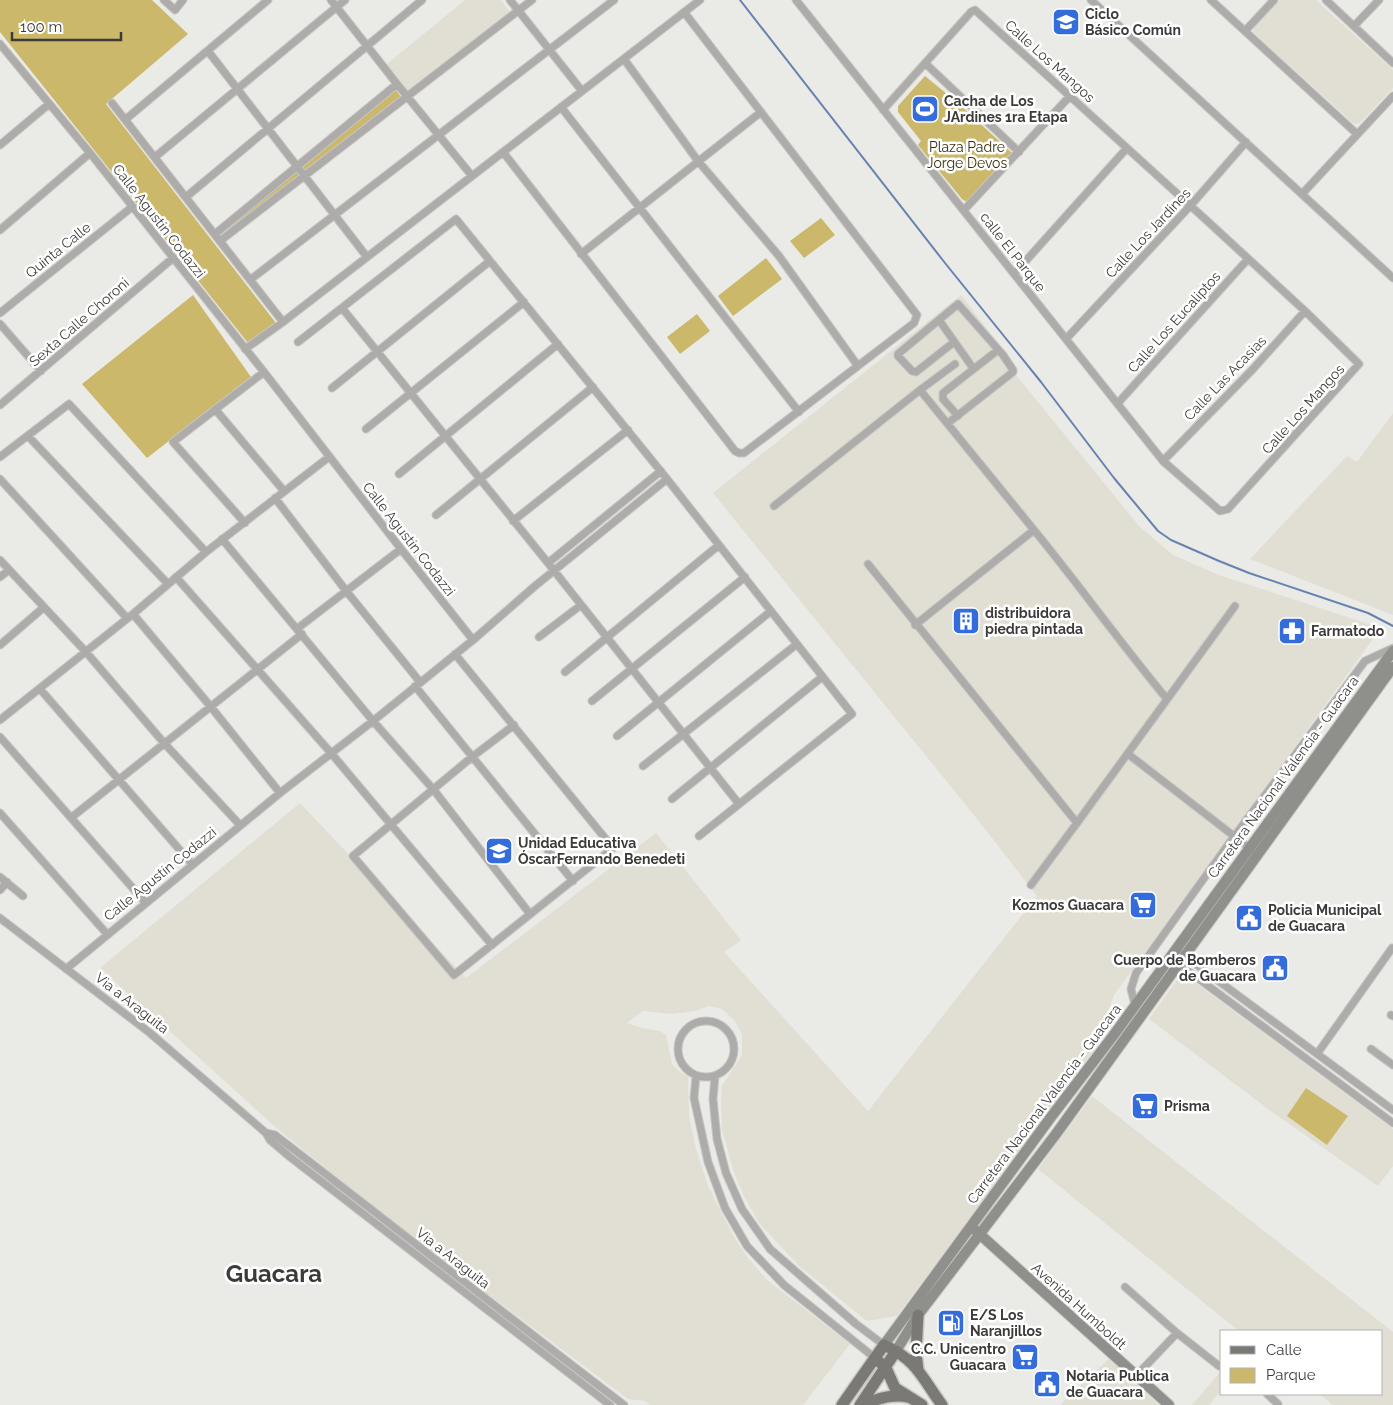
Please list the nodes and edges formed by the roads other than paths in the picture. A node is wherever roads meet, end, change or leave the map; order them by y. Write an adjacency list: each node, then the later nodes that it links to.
1 (164, 0): 2 (street)
2 (183, 0)
3 (268, 0): 24 (street)
4 (331, 0): 17 (street)
5 (345, 0): 17 (street)
6 (422, 0): 23 (street)
7 (510, 0): 18 (street)
8 (532, 0): 18 (street)
9 (614, 0): 25 (street)
10 (796, 0): 40 (street, calle El Parque)
11 (1091, 0): 46 (street)
12 (1211, 0): 21 (street)
13 (1274, 0): 21 (street)
14 (1326, 0): 20 (street)
15 (1379, 0): 20 (street)
16 (695, 2): 19 (street)
17 (336, 7): 23 (street); 32 (street)
18 (518, 11): 25 (street); 36 (street)
19 (684, 12): 28 (street); 41 (street)
20 (1354, 26): 30 (street)
21 (1245, 31): 44 (street)
22 (0, 44): 26 (street, Calle Agustín Codazzi)
23 (367, 46): 31 (street); 43 (street)
24 (208, 50): 32 (street); 42 (street)
25 (549, 50): 33 (street); 45 (street)
26 (8, 53): 27 (street); 38 (street, Calle Agustín Codazzi)
27 (0, 59)
28 (624, 59): 33 (street); 53 (street)
29 (925, 63): 34 (street, Calle Los Mangos); 40 (street, Calle Los Mangos); 50 (street)
30 (1393, 63)
31 (397, 84): 36 (street); 54 (street)
32 (238, 89): 43 (street); 52 (street)
33 (582, 91): 39 (street)
34 (1070, 96): 48 (street, Calle Los Mangos); 50 (street)
35 (1393, 96): 44 (street)
36 (408, 97): 45 (street); 55 (street)
37 (112, 103): 42 (street)
38 (49, 104): 47 (street); 51 (street, Calle Agustín Codazzi)
39 (561, 107): 49 (street); 61 (street)
40 (883, 110): 62 (street, calle El Parque)
41 (761, 112): 53 (street); 90 (street)
42 (126, 120): 52 (street)
43 (268, 128): 54 (street); 58 (street)
44 (1357, 134): 57 (street)
45 (438, 136): 56 (street); 63 (street)
46 (1246, 142): 57 (street); 59 (street, Calle Los Jardines)
47 (0, 145)
48 (1126, 148): 59 (street, Calle Los Mangos); 72 (street)
49 (503, 152): 56 (street); 67 (street)
50 (1019, 152): 62 (street)
51 (90, 153): 60 (street, Calle Agustín Codazzi); 64 (street)
52 (155, 158): 58 (street)
53 (698, 161): 61 (street); 90 (street)
54 (297, 166): 55 (street); 65 (street)
55 (305, 176): 63 (street); 66 (street)
56 (472, 176): 68 (street)
57 (1302, 194): 73 (street)
58 (186, 197): 65 (street)
59 (1188, 203): 70 (street, Calle Los Mangos); 82 (street, Calle Los Jardines)
60 (132, 207): 69 (street, Calle Agustín Codazzi); 78 (street, Quinta Calle)
61 (640, 208): 67 (street); 101 (street)
62 (964, 210): 72 (street, calle El Parque)
63 (335, 215): 68 (street); 74 (street)
64 (0, 230)
65 (215, 234): 66 (street)
66 (220, 242): 74 (street)
67 (581, 254): 101 (street)
68 (367, 257): 80 (street)
69 (173, 258): 86 (street, Calle Agustín Codazzi); 92 (street, Sexta Calle Choroni)
70 (1248, 259): 77 (street, Calle Los Mangos); 98 (street, Calle Los Eucaliptos)
71 (490, 261): 75 (street); 76 (street); 88 (street)
72 (1014, 274): 82 (street, calle El Parque)
73 (1393, 278)
74 (250, 280): 80 (street)
75 (524, 302): 85 (street); 97 (street)
76 (342, 308): 83 (street); 88 (street)
77 (1305, 311): 110 (street, Calle Las Acasias); 119 (street, Calle Los Mangos)
78 (0, 313)
79 (939, 320): 84 (street); 84 (street); 87 (street)
80 (283, 322): 86 (street)
81 (0, 324): 92 (street)
82 (1066, 339): 98 (street, calle El Parque)
83 (298, 342)
84 (954, 342): 91 (street)
85 (558, 344): 94 (street); 107 (street)
86 (245, 349): 93 (street, Calle Agustín Codazzi)
87 (998, 350): 91 (street); 102 (street)
88 (377, 352): 95 (street); 97 (street)
89 (955, 364): 96 (street)
90 (858, 366): 101 (street)
91 (974, 368): 102 (street)
92 (41, 371): 99 (street, Sexta Calle Choroni)
93 (264, 372): 100 (street); 109 (street, Calle Agustín Codazzi)
94 (593, 387): 105 (street); 114 (street)
95 (332, 388)
96 (920, 390): 103 (street); 118 (street)
97 (410, 393): 104 (street); 107 (street)
98 (1118, 402): 110 (street, calle El Parque)
99 (0, 405)
100 (215, 409): 116 (street); 122 (street)
101 (799, 412)
102 (958, 416): 103 (street)
103 (948, 423): 123 (street)
104 (366, 429)
105 (628, 430): 111 (street); 121 (street)
106 (28, 436): 108 (street); 127 (street); 136 (street)
107 (445, 436): 112 (street); 114 (street)
108 (0, 457)
109 (329, 457): 116 (street); 126 (street, Calle Agustín Codazzi)
110 (1163, 461): 119 (street, calle El Parque)
111 (661, 471): 115 (street); 129 (street)
112 (399, 474)
113 (0, 479): 142 (street)
114 (480, 479): 120 (street); 121 (street)
115 (667, 479): 125 (street); 132 (street)
116 (284, 491): 117 (street)
117 (275, 498): 122 (street); 137 (street)
118 (774, 506)
119 (1220, 511)
120 (436, 515)
121 (513, 521): 129 (street)
122 (245, 523): 124 (street)
123 (1034, 530): 143 (street); 160 (street)
124 (222, 539): 127 (street); 144 (street)
125 (719, 545): 135 (street); 146 (street)
126 (401, 549): 137 (street); 147 (street, Calle Agustín Codazzi)
127 (206, 552): 134 (street)
128 (0, 560): 131 (street)
129 (548, 563): 132 (street)
130 (868, 564): 143 (street)
131 (9, 570): 133 (street); 140 (street)
132 (554, 570): 138 (street); 147 (street)
133 (0, 577)
134 (176, 577): 136 (street); 155 (street)
135 (745, 577): 141 (street); 154 (street)
136 (168, 584): 142 (street)
137 (347, 592): 144 (street); 158 (street)
138 (581, 605): 145 (street); 146 (street)
139 (1235, 606): 160 (street)
140 (43, 608): 149 (street); 151 (street)
141 (771, 611): 148 (street); 162 (street)
142 (130, 616): 151 (street); 163 (street)
143 (915, 625): 183 (street)
144 (300, 631): 155 (street); 165 (street)
145 (540, 637)
146 (607, 638): 154 (street); 156 (street)
147 (474, 640): 152 (street, Calle Agustín Codazzi)
148 (797, 644): 157 (street); 167 (street)
149 (0, 645)
150 (1393, 649): 187 (street); 188 (main road, Carretera Nacional Valencia - Guacara)
151 (86, 652): 159 (street); 170 (street)
152 (455, 654): 158 (street, Calle Agustín Codazzi); 166 (street)
153 (1393, 667): 188 (main road, Carretera Nacional Valencia - Guacara)
154 (632, 669): 161 (street); 162 (street)
155 (257, 671): 163 (street); 171 (street)
156 (565, 672)
157 (822, 677): 175 (street); 180 (street)
158 (418, 684): 165 (street, Calle Agustín Codazzi); 173 (street)
159 (40, 689): 164 (street); 176 (street)
160 (1167, 699): 172 (street)
161 (592, 702)
162 (658, 702): 167 (street); 168 (street)
163 (212, 707): 170 (street); 178 (street)
164 (0, 720)
165 (373, 721): 171 (street, Calle Agustín Codazzi); 177 (street)
166 (514, 725): 173 (street); 191 (street)
167 (684, 734): 174 (street); 175 (street)
168 (617, 736)
169 (0, 737): 182 (street)
170 (164, 743): 176 (street); 185 (street)
171 (331, 753): 178 (street, Calle Agustín Codazzi); 184 (street)
172 (1128, 754): 183 (street); 187 (street)
173 (472, 757): 177 (street); 191 (street)
174 (643, 766)
175 (710, 768): 179 (street); 180 (street)
176 (120, 779): 182 (street); 189 (street)
177 (433, 789): 184 (street); 197 (street)
178 (280, 793): 185 (street, Calle Agustín Codazzi)
179 (672, 799)
180 (739, 804): 186 (street)
181 (0, 813): 199 (street)
182 (72, 818): 196 (street)
183 (1077, 823): 193 (street)
184 (391, 824): 200 (street); 200 (street)
185 (240, 825): 189 (street, Calle Agustín Codazzi)
186 (699, 836)
187 (1235, 836): 188 (street); 204 (street)
188 (1254, 851): 202 (main road, Carretera Nacional Valencia - Guacara)
189 (192, 864): 196 (street, Calle Agustín Codazzi)
190 (0, 876): 192 (street)
191 (573, 880): 197 (street)
192 (7, 882): 194 (street); 195 (street)
193 (1031, 885)
194 (0, 890)
195 (23, 896)
196 (145, 902): 199 (street, Calle Agustín Codazzi)
197 (530, 914): 200 (street)
198 (0, 918): 203 (street, Via a Araguita)
199 (107, 934): 203 (street, Calle Agustín Codazzi)
200 (492, 945)
201 (1392, 948): 206 (street)
202 (1177, 956): 204 (main road, Carretera Nacional Valencia - Guacara); 206 (street); 212 (street); 214 (main road, Carretera Nacional Valencia - Guacara)
203 (66, 969): 213 (street, Via a Araguita)
204 (1135, 1005): 214 (main road, Carretera Nacional Valencia - Guacara)
205 (1370, 1048): 207 (street)
206 (1317, 1054): 211 (street)
207 (1393, 1065)
208 (696, 1076): 209 (street); 209 (street); 220 (street)
209 (715, 1076): 218 (street)
210 (1392, 1099): 211 (street)
211 (1390, 1108)
212 (1392, 1119)
213 (266, 1133): 227 (street, Via a Araguita); 228 (street, Via a Araguita)
214 (974, 1230): 216 (main road, Carretera Nacional Valencia - Guacara); 218 (main road, Carretera Nacional Valencia - Guacara); 224 (main road, Avenida Humboldt)
215 (1126, 1287): 217 (street)
216 (918, 1315): 219 (main road, Carretera Nacional Valencia - Guacara); 223 (main road)
217 (1177, 1333): 221 (street); 224 (street)
218 (884, 1345): 219 (main road); 220 (main road, Carretera Nacional Valencia - Guacara)
219 (896, 1350): 222 (main road, Carretera Nacional Valencia - Guacara); 223 (main road)
220 (875, 1358): 222 (main road); 229 (main road, Carretera Nacional Valencia - Guacara)
221 (1219, 1366)
222 (886, 1368): 226 (main road); 230 (main road, Carretera Nacional Valencia - Guacara)
223 (918, 1370): 231 (main road)
224 (1136, 1376): 232 (main road, Avenida Humboldt)
225 (1269, 1395): 233 (street)
226 (917, 1402): 230 (main road)
227 (610, 1405)
228 (624, 1405)
229 (842, 1405)
230 (862, 1405)
231 (942, 1405)
232 (1169, 1405)
233 (1278, 1405)

